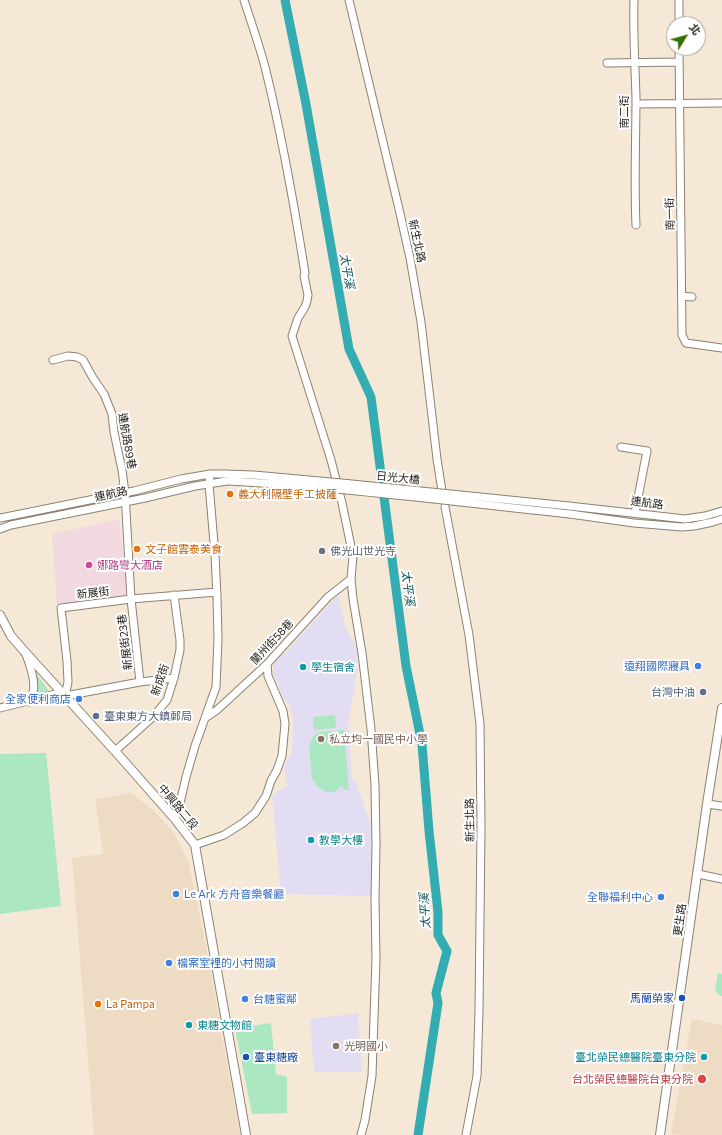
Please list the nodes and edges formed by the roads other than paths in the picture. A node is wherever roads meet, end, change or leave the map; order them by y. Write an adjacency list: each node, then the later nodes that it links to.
1 (244, 0): 39 (street)
2 (349, 0): 22 (street, 新生北路)
3 (634, 0): 7 (street, 南二街)
4 (679, 0): 5 (street)
5 (679, 16)
6 (679, 56): 8 (street, 南一街)
7 (636, 62): 8 (street); 9 (street); 11 (street, 南二街)
8 (679, 62): 12 (street, 南一街)
9 (607, 63)
10 (722, 103): 12 (street)
11 (636, 104): 12 (street); 13 (street, 南二街)
12 (680, 104): 14 (street, 南一街)
13 (636, 225)
14 (682, 296): 15 (street); 16 (street, 南一街)
15 (692, 297)
16 (722, 348)
17 (53, 360): 23 (street, 連航路89巷)
18 (621, 447): 29 (street)
19 (210, 474): 20 (street, 連航路); 21 (street); 23 (street, 連航路)
20 (226, 478): 21 (street, 連航路); 25 (street, 日光大橋, bridge); 30 (street, 日光大橋, bridge)
21 (209, 484): 24 (street, 連航路); 40 (street)
22 (442, 491)
23 (125, 492): 24 (street, 連航路89巷); 26 (street, 連航路)
24 (125, 502): 31 (street, 連航路); 42 (street, 新展街23巷)
25 (569, 506): 29 (street, 連航路)
26 (56, 507): 31 (street); 32 (street, 連航路)
27 (445, 507): 63 (street, 新生北路)
28 (722, 511): 33 (street, 連航路)
29 (635, 513): 33 (street, 連航路)
30 (570, 514): 36 (street, 連航路)
31 (57, 516): 38 (street, 連航路)
32 (0, 517)
33 (676, 518): 36 (street)
34 (722, 519): 35 (street, 連航路)
35 (713, 522): 36 (street, 連航路); 37 (street)
36 (674, 526)
37 (722, 526)
38 (0, 529)
39 (351, 579): 45 (street, 蘭州街58巷); 62 (street)
40 (217, 592): 41 (street, 新展街); 52 (street)
41 (174, 595): 42 (street, 新展街); 46 (street, 新成街)
42 (131, 599): 47 (street, 新展街23巷); 48 (street, 新展街)
43 (0, 615): 44 (main road, 中興路二段)
44 (25, 652): 48 (main road, 中興路二段); 49 (street)
45 (267, 664): 52 (street, 蘭州街58巷); 58 (street)
46 (174, 678): 47 (street); 54 (street, 新成街)
47 (140, 682): 48 (street)
48 (65, 696): 49 (street); 54 (main road, 中興路二段)
49 (29, 702): 50 (street)
50 (0, 708)
51 (722, 708): 53 (main road, 更生路)
52 (205, 718): 57 (street)
53 (720, 738): 55 (main road, 更生路)
54 (115, 751): 57 (main road, 中興路二段)
55 (707, 804): 56 (street); 59 (main road, 更生路)
56 (722, 806)
57 (175, 819): 58 (main road, 中興路二段)
58 (195, 845): 61 (main road, 中興路二段)
59 (698, 874): 60 (street); 64 (main road, 更生路)
60 (722, 879)
61 (246, 1135)
62 (361, 1135)
63 (466, 1135)
64 (660, 1135)

